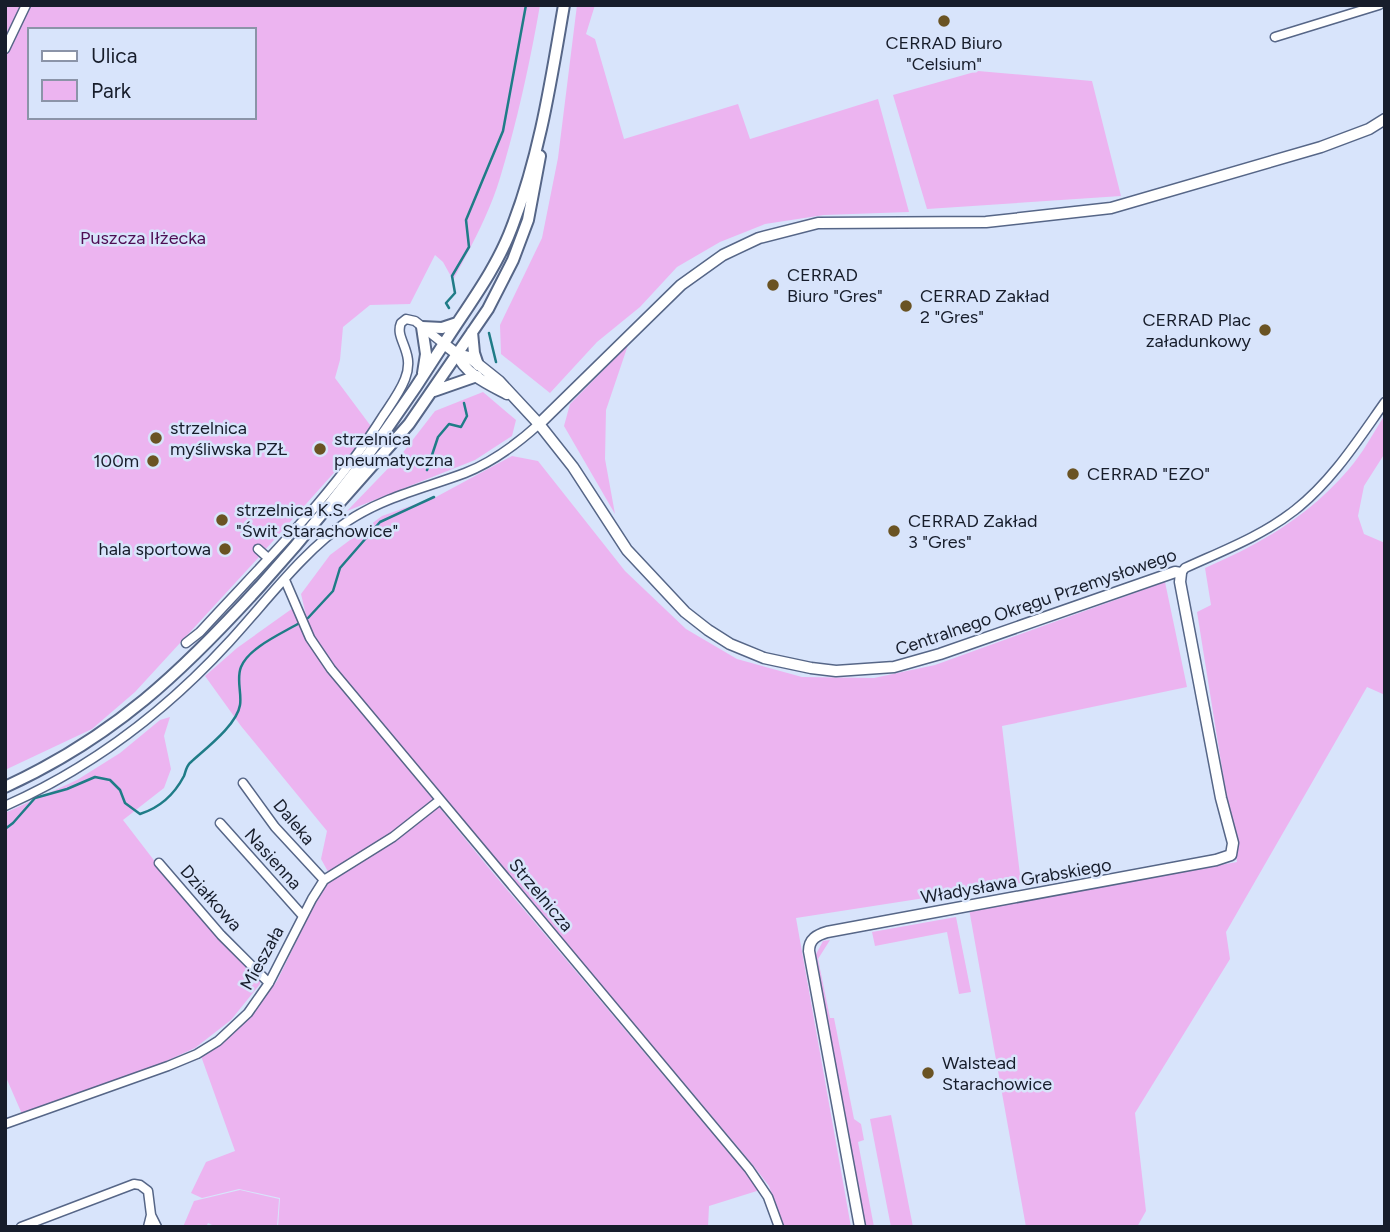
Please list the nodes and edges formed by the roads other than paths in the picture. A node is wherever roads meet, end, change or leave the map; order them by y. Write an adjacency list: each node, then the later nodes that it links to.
1 (26, 5): 5 (street)
2 (564, 5): 7 (main road)
3 (1379, 5): 4 (street)
4 (1275, 37)
5 (5, 48)
6 (1385, 119): 17 (street)
7 (542, 132): 8 (main road); 10 (main road)
8 (457, 323): 9 (main road); 11 (main road)
9 (422, 327): 11 (street); 14 (main road); 20 (street)
10 (472, 332): 12 (main road); 13 (main road)
11 (444, 344): 12 (street, Centralnego Okręgu Przemysłowego); 14 (main road)
12 (457, 354): 13 (street, Centralnego Okręgu Przemysłowego); 15 (main road)
13 (478, 371): 15 (main road); 17 (street, Centralnego Okręgu Przemysłowego)
14 (422, 379): 18 (main road)
15 (432, 392): 18 (main road)
16 (1385, 402): 21 (street, Centralnego Okręgu Przemysłowego)
17 (539, 424): 21 (street, Centralnego Okręgu Przemysłowego); 22 (street)
18 (301, 541): 25 (main road)
19 (258, 549): 20 (street)
20 (268, 558): 23 (street)
21 (1181, 573): 39 (street, Władysława Grabskiego)
22 (285, 580): 26 (street, Strzelnicza); 27 (street)
23 (186, 643)
24 (243, 783): 30 (street, Daleka)
25 (5, 787)
26 (440, 800): 30 (street, Mieszała); 38 (street, Strzelnicza)
27 (5, 806)
28 (220, 823): 31 (street, Nasienna)
29 (159, 863): 32 (street, Działkowa)
30 (324, 880): 31 (street, Mieszała)
31 (303, 916): 32 (street, Mieszała)
32 (270, 983): 33 (street, Mieszała)
33 (5, 1124)
34 (151, 1215): 35 (street); 36 (street); 37 (street)
35 (21, 1227)
36 (148, 1227)
37 (157, 1227)
38 (779, 1227)
39 (860, 1227)

